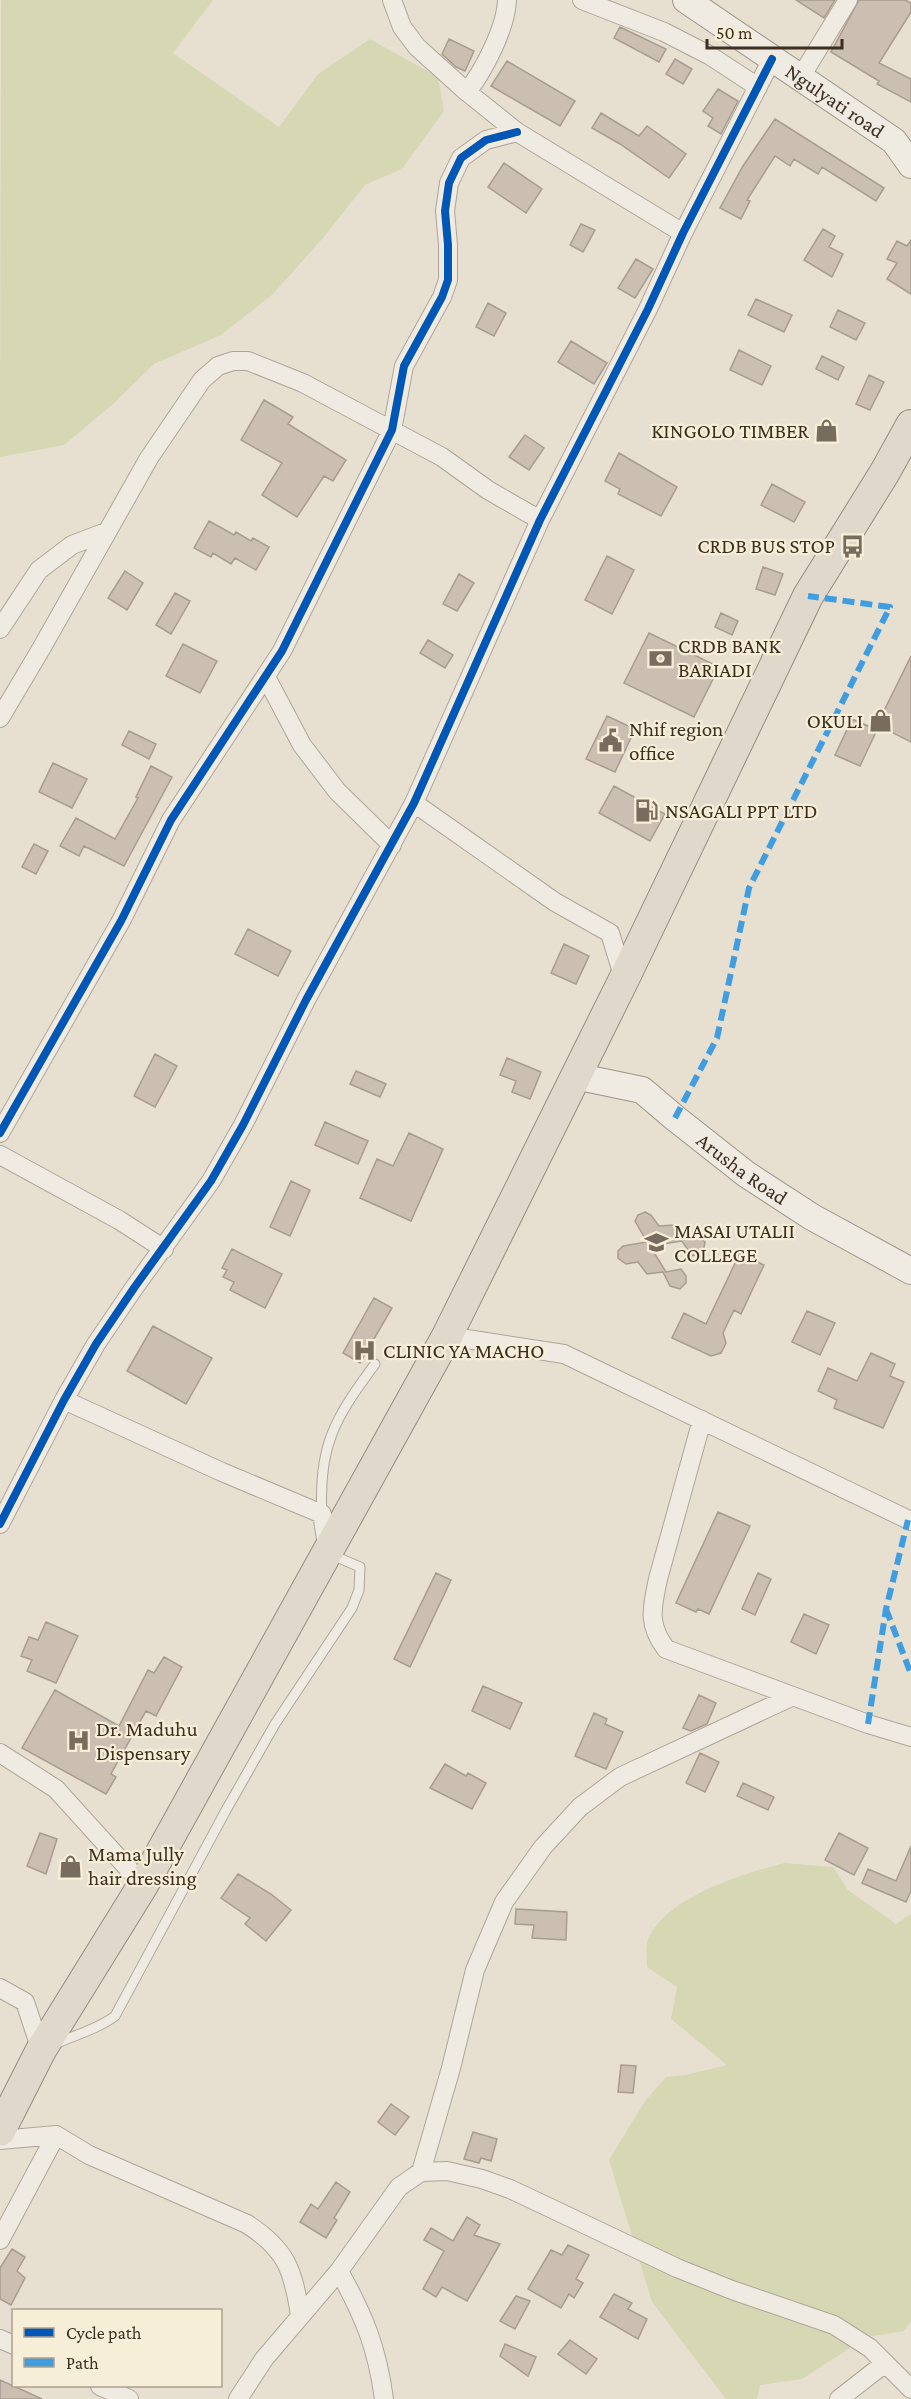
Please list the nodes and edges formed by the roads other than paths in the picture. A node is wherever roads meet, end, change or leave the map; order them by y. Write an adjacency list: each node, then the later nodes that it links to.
1 (392, 0): 9 (street)
2 (507, 0): 9 (street)
3 (582, 0): 8 (street)
4 (686, 0): 6 (main road, Ngulyati road)
5 (848, 0): 7 (street)
6 (772, 59): 7 (main road, Ngulyati road); 8 (street)
7 (800, 78): 11 (main road, Ngulyati road)
8 (758, 87): 13 (street)
9 (467, 92): 10 (street)
10 (517, 132): 13 (street); 15 (street)
11 (902, 142): 12 (main road, Ngulyati road)
12 (911, 165)
13 (683, 232): 16 (street)
14 (911, 425): 23 (highway)
15 (392, 430): 16 (street); 17 (street); 19 (street)
16 (540, 520): 21 (street)
17 (106, 531): 18 (street); 20 (street)
18 (0, 629)
19 (266, 677): 22 (street); 25 (street)
20 (0, 718)
21 (414, 804): 22 (street); 23 (street)
22 (392, 845): 27 (street)
23 (624, 979): 24 (highway)
24 (575, 1076): 28 (main road, Arusha Road); 29 (highway)
25 (0, 1133)
26 (0, 1155): 27 (street)
27 (164, 1249): 31 (street)
28 (911, 1271)
29 (447, 1336): 32 (street); 36 (highway)
30 (375, 1364): 33 (lane)
31 (64, 1400): 33 (street); 35 (street)
32 (702, 1420): 34 (street); 37 (street)
33 (322, 1514): 36 (street)
34 (911, 1521)
35 (0, 1524)
36 (328, 1553): 40 (highway); 42 (lane)
37 (791, 1696): 38 (street); 46 (street)
38 (911, 1737)
39 (0, 1753): 40 (street)
40 (143, 1885): 42 (highway)
41 (0, 1988): 42 (street)
42 (41, 2050): 43 (highway)
43 (0, 2131)
44 (56, 2134): 45 (street); 47 (street); 49 (street)
45 (0, 2140)
46 (420, 2172): 48 (street); 50 (street)
47 (0, 2240)
48 (339, 2271): 49 (street); 55 (street)
49 (300, 2315): 54 (street)
50 (884, 2364): 52 (street); 56 (street)
51 (104, 2387): 53 (street)
52 (911, 2389)
53 (129, 2399)
54 (238, 2399)
55 (384, 2399)
56 (839, 2399)

